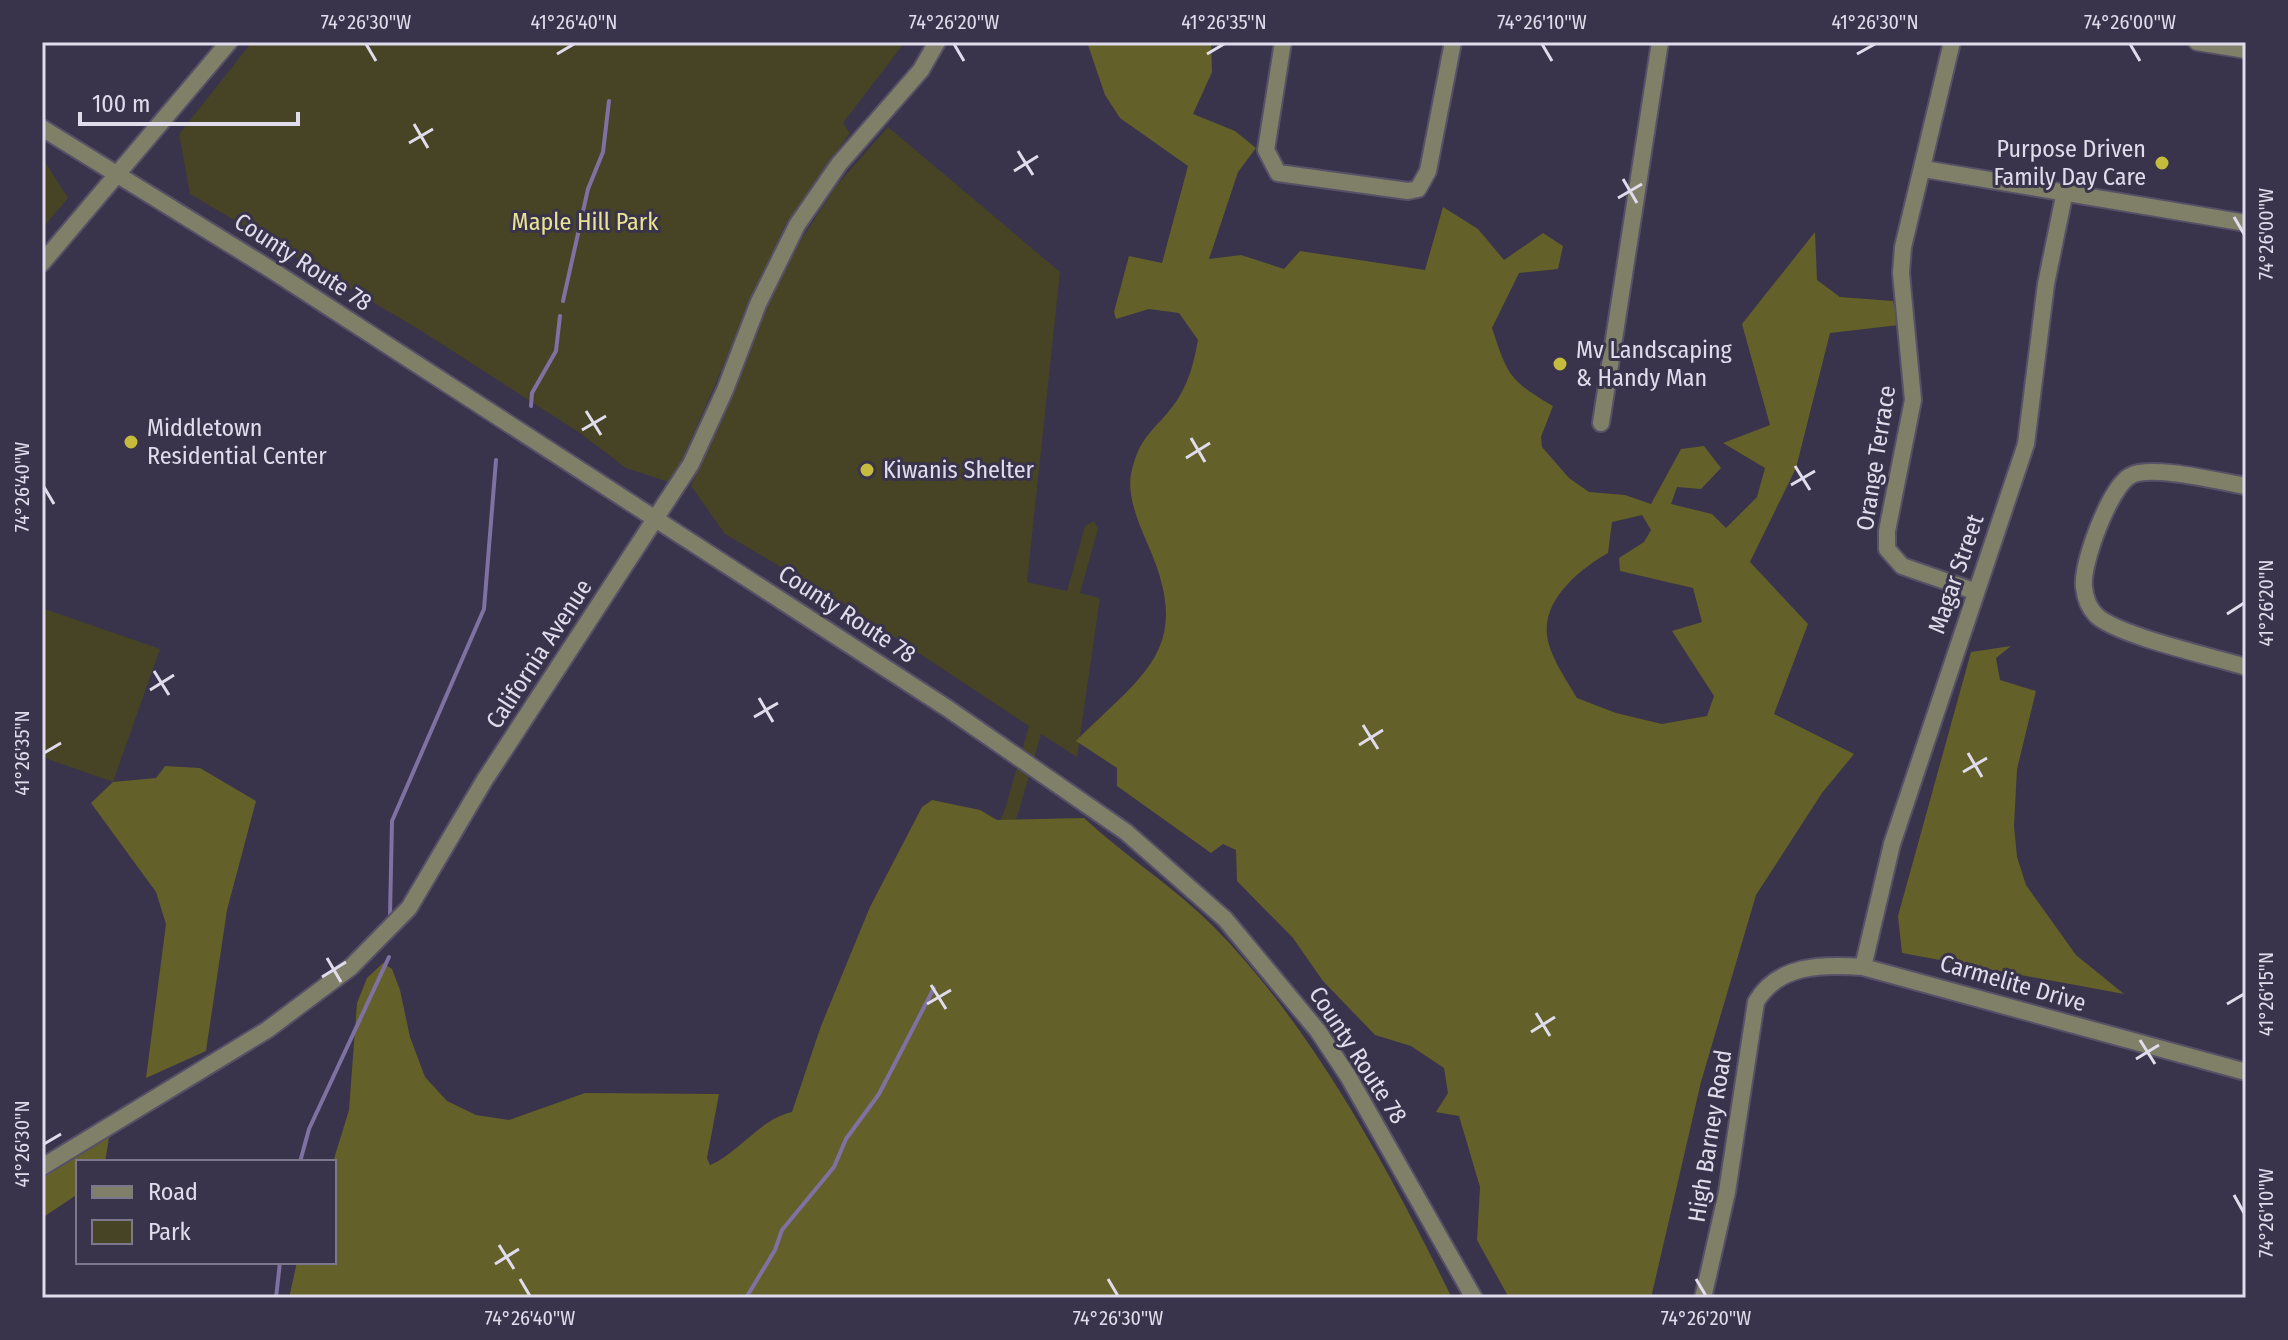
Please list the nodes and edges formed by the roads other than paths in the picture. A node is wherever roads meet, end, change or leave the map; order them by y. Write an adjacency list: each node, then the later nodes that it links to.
1 (229, 42): 11 (street)
2 (937, 42): 17 (street, California Avenue)
3 (1283, 42): 4 (street)
4 (1453, 42)
5 (1660, 42): 15 (street)
6 (1952, 42): 10 (street, Orange Terrace)
7 (2197, 42): 8 (street)
8 (2246, 50)
9 (42, 128): 11 (street, County Route 78)
10 (1924, 169): 12 (street); 18 (street, Orange Terrace)
11 (117, 173): 14 (street); 17 (street, County Route 78)
12 (2065, 191): 13 (street); 18 (street, Magar Street)
13 (2246, 223)
14 (42, 263)
15 (1601, 423)
16 (2246, 486): 19 (street)
17 (657, 520): 23 (street, California Avenue); 24 (street, County Route 78)
18 (1974, 591): 20 (street, Magar Street)
19 (2246, 667)
20 (1863, 967): 21 (street, Carmelite Drive); 22 (street, Carmelite Drive)
21 (1768, 984): 25 (street, High Barney Road)
22 (2246, 1072)
23 (42, 1167)
24 (1474, 1298)
25 (1703, 1298)

